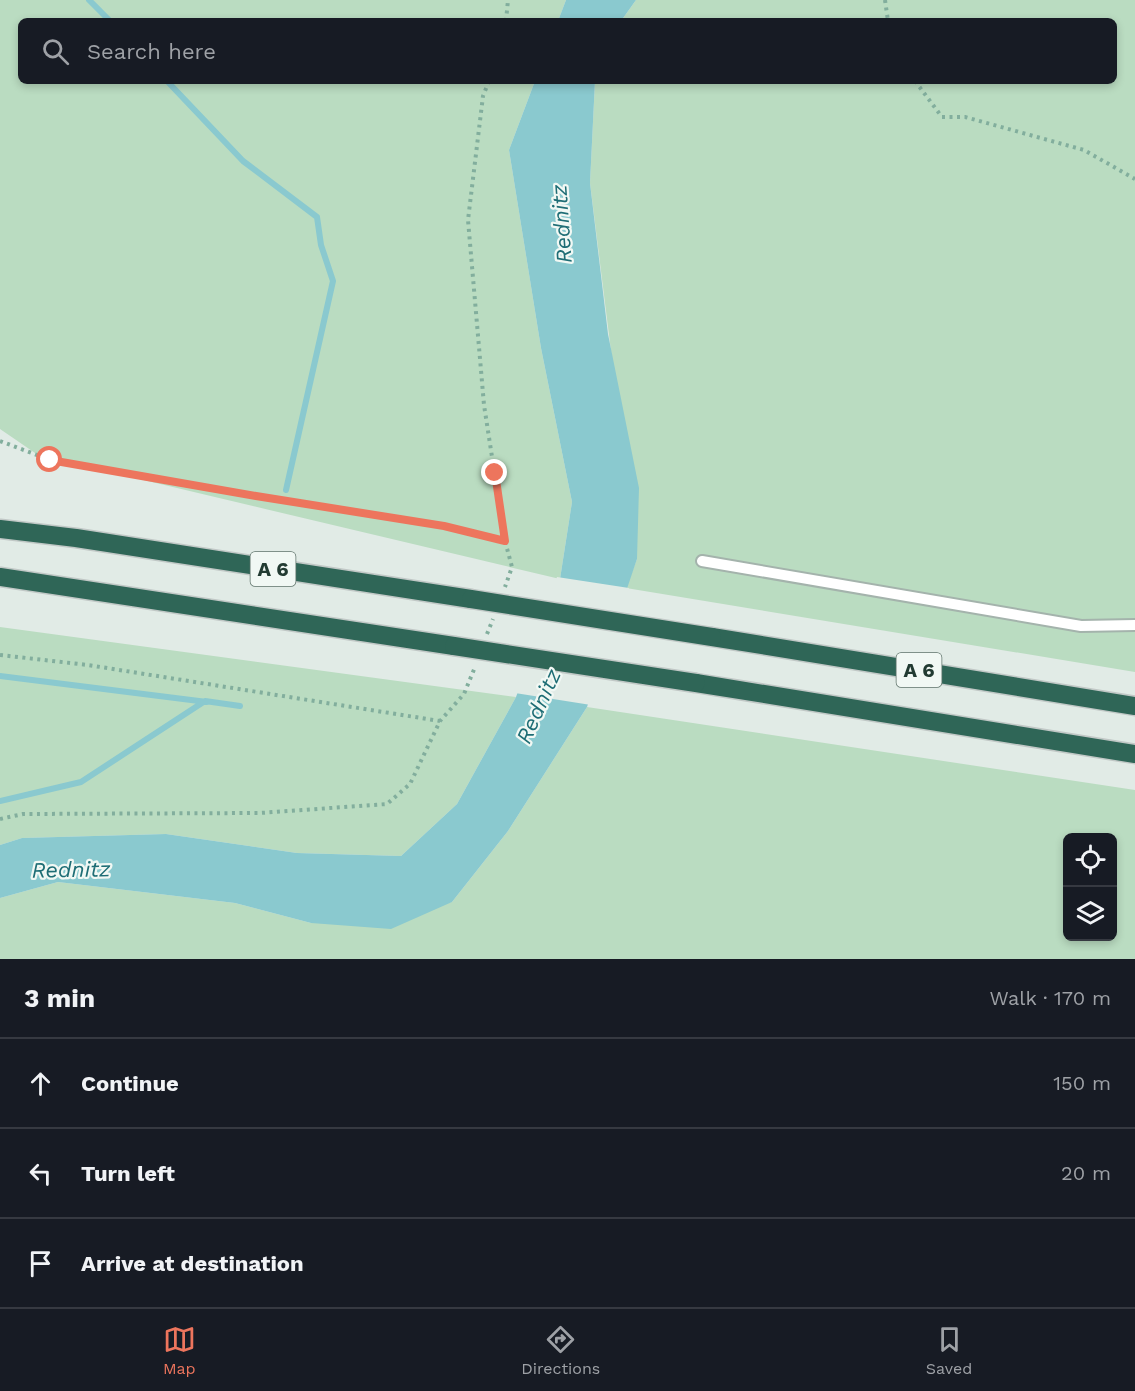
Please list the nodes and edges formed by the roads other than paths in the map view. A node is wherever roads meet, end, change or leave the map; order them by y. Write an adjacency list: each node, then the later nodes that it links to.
1 (0, 529): 5 (highway, A 6, bridge)
2 (702, 561): 4 (lane)
3 (0, 577): 6 (highway, A 6, bridge)
4 (1135, 625)
5 (1135, 706)
6 (1135, 754)

